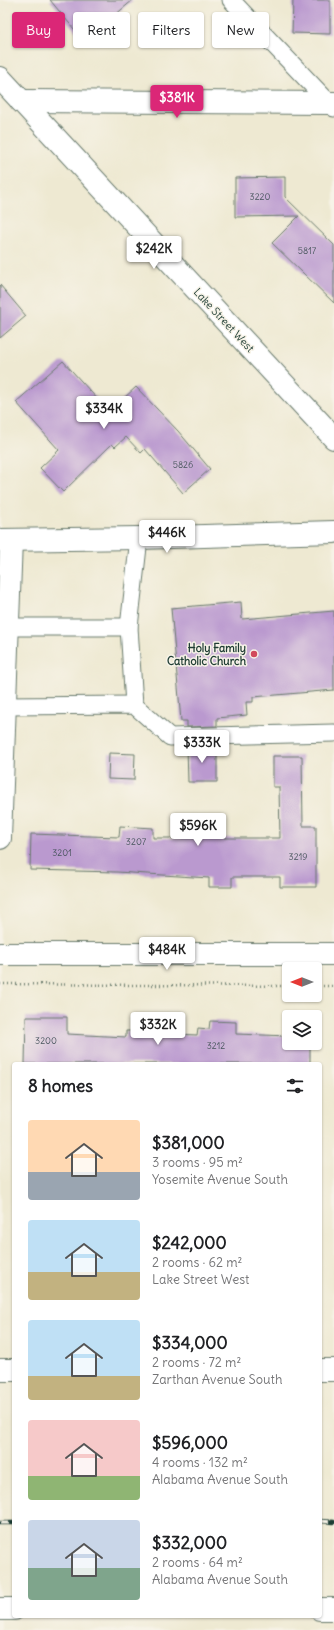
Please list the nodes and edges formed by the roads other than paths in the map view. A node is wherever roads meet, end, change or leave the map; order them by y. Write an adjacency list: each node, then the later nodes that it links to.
1 (231, 0): 4 (lane)
2 (0, 78): 3 (street, Lake Street West)
3 (21, 101): 4 (street); 5 (street, Lake Street West)
4 (332, 104)
5 (334, 438)
6 (334, 532): 7 (street)
7 (139, 538): 8 (street); 10 (lane)
8 (6, 540): 9 (street)
9 (8, 627): 10 (lane); 12 (street)
10 (129, 627): 11 (lane)
11 (134, 705): 12 (lane); 13 (lane)
12 (6, 706): 14 (street)
13 (334, 733)
14 (0, 838)
15 (0, 954): 16 (street)
16 (334, 954)
17 (0, 1370): 18 (street)
18 (12, 1370)
19 (322, 1370): 20 (street)
20 (334, 1370)
21 (0, 1609): 22 (street)
22 (12, 1609)
23 (322, 1609): 24 (street)
24 (334, 1609)

